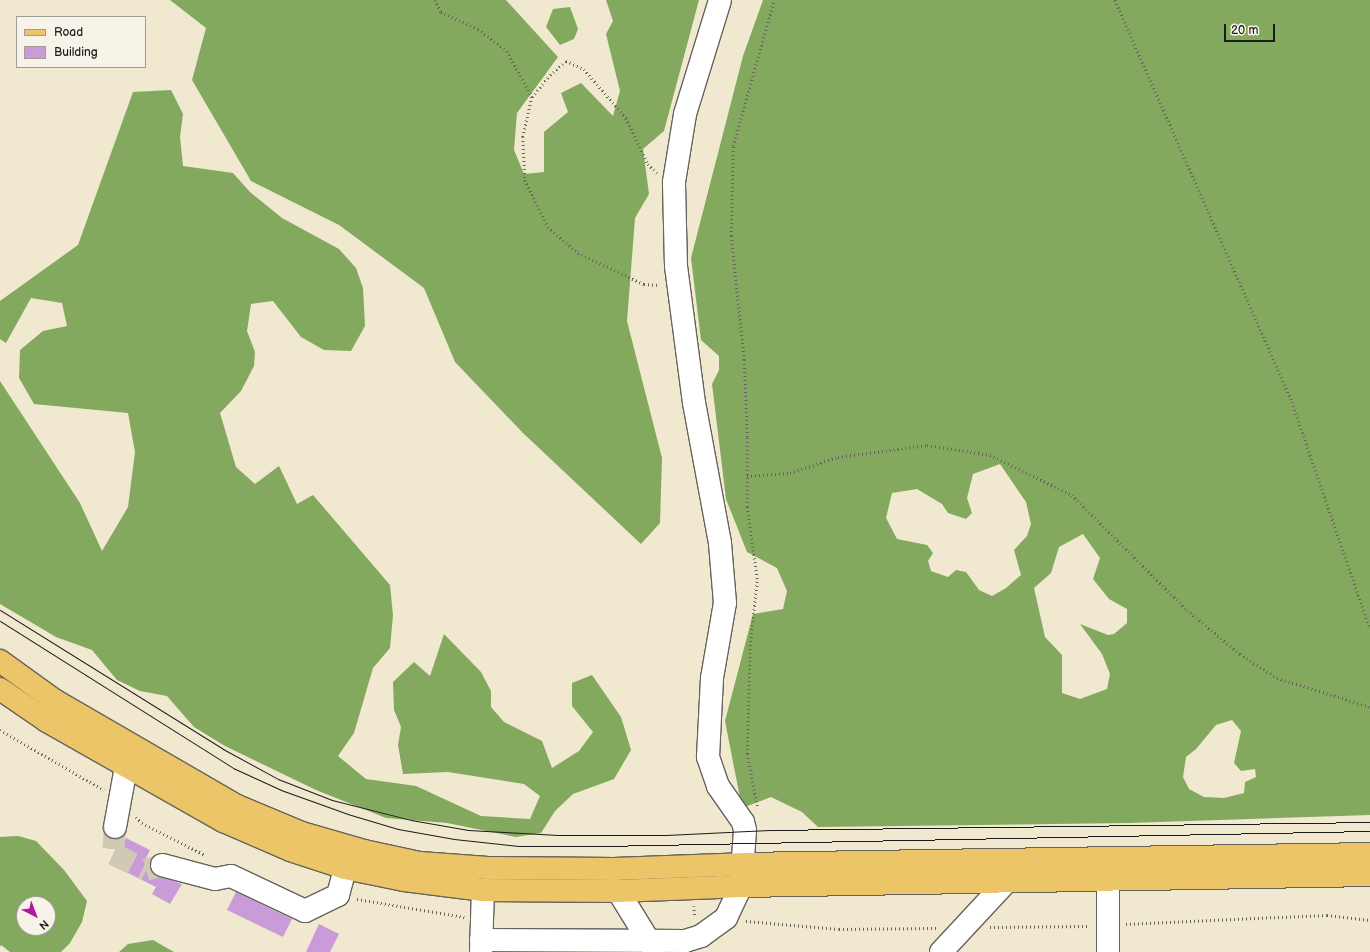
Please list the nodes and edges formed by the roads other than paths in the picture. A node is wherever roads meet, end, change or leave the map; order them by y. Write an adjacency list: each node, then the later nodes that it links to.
1 (720, 0): 7 (street)
2 (0, 661): 7 (main road)
3 (0, 689): 4 (main road)
4 (126, 767): 5 (street); 9 (main road)
5 (115, 827)
6 (1370, 854): 7 (main road)
7 (742, 864): 13 (street)
8 (162, 865): 9 (street)
9 (345, 868): 14 (main road)
10 (1370, 875): 11 (main road)
11 (1108, 880): 12 (main road); 19 (street)
12 (1006, 882): 13 (main road); 18 (street)
13 (741, 886): 15 (main road); 17 (street)
14 (483, 890): 15 (main road); 16 (street)
15 (618, 891): 17 (street)
16 (481, 946): 17 (street)
17 (652, 946)
18 (941, 952)
19 (1108, 952)

